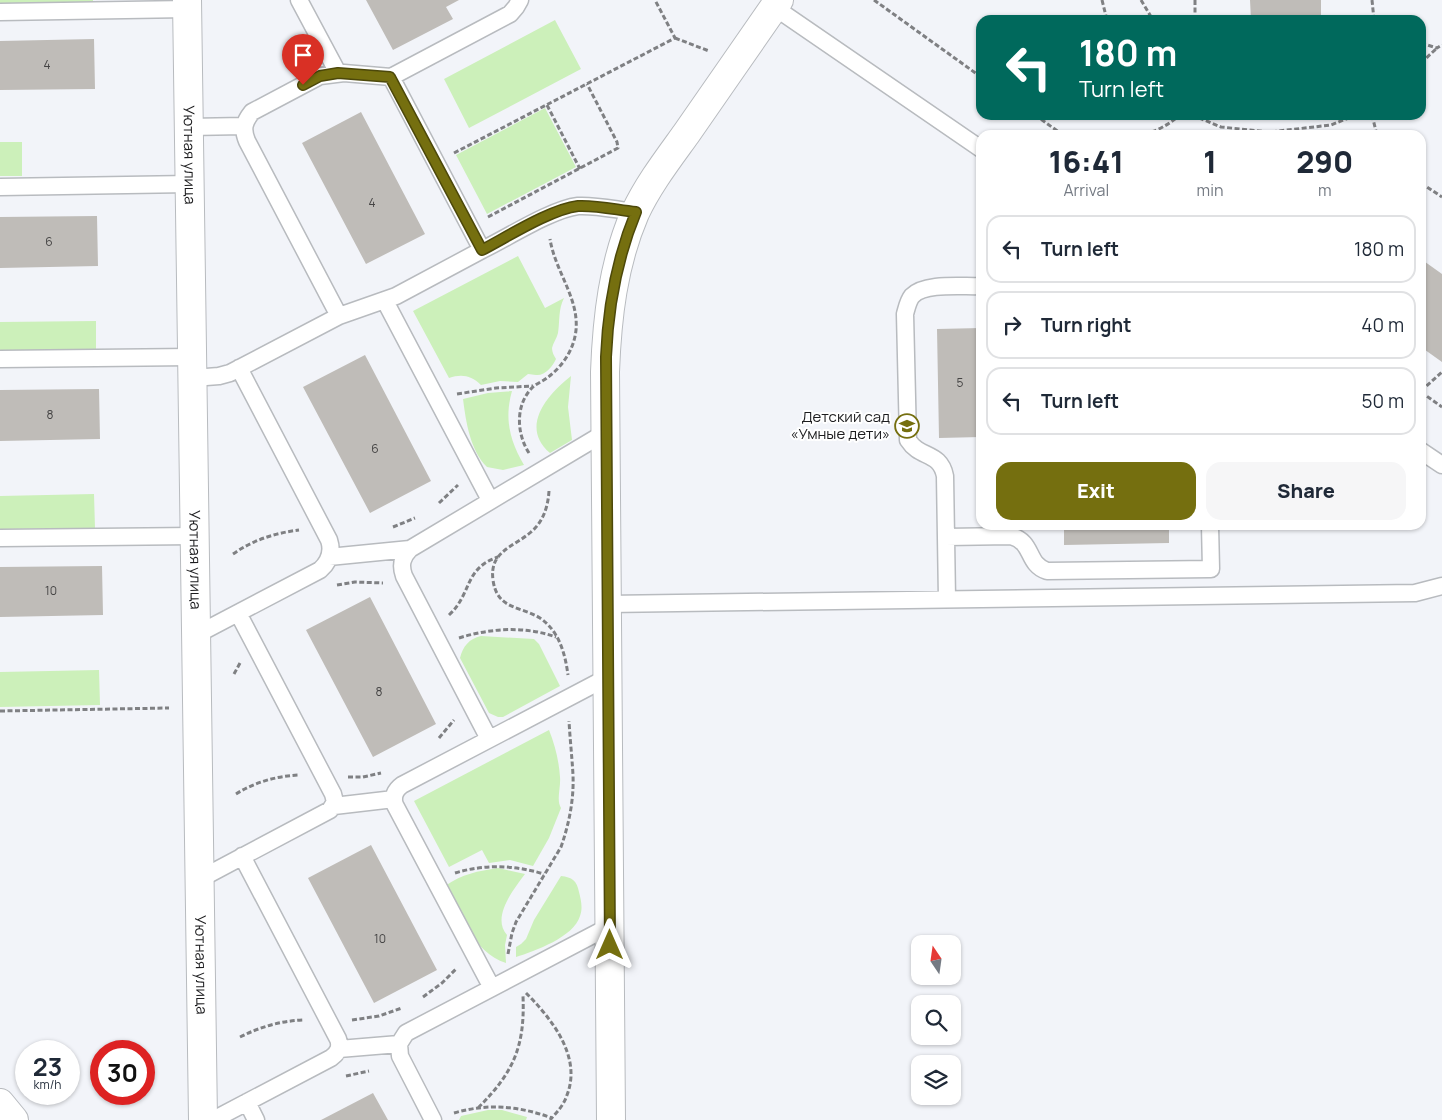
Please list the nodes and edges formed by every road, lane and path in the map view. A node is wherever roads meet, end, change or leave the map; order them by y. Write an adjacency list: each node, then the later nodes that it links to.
1 (299, 0): 22 (lane)
2 (520, 0): 24 (lane)
3 (654, 0): 16 (path)
4 (874, 0): 23 (path)
5 (1102, 0): 12 (path)
6 (1141, 0): 13 (path)
7 (1194, 0): 14 (path)
8 (1372, 0): 15 (path)
9 (777, 3): 21 (street); 37 (lane)
10 (187, 5): 11 (lane); 32 (street, Уютная улица)
11 (0, 12)
12 (1106, 15)
13 (1150, 15)
14 (1195, 15)
15 (1374, 15)
16 (675, 38): 21 (path); 25 (path)
17 (1442, 44): 19 (path)
18 (1426, 45): 19 (path)
19 (1437, 48): 20 (path)
20 (1426, 58)
21 (736, 62): 44 (street)
22 (338, 73): 24 (lane); 31 (lane)
23 (976, 73)
24 (390, 77): 38 (lane)
25 (586, 84): 26 (path); 39 (path)
26 (547, 105): 38 (path); 39 (path)
27 (1042, 120): 33 (path)
28 (1174, 120): 34 (path)
29 (1204, 120): 35 (path)
30 (1344, 120): 36 (path)
31 (244, 126): 32 (lane); 50 (lane)
32 (189, 127): 40 (street, Уютная улица)
33 (1056, 130)
34 (1157, 130)
35 (1250, 130)
36 (1287, 130)
37 (976, 145)
38 (436, 163): 46 (lane)
39 (580, 169): 46 (path)
40 (190, 184): 42 (lane); 52 (street, Уютная улица)
41 (1426, 186): 43 (path)
42 (0, 187)
43 (1442, 197)
44 (636, 212): 45 (lane); 60 (street)
45 (549, 215): 47 (lane); 55 (path)
46 (470, 227): 47 (lane)
47 (482, 250): 49 (lane)
48 (976, 286): 72 (lane)
49 (385, 300): 50 (lane); 58 (lane)
50 (339, 316): 53 (lane)
51 (0, 359): 52 (lane)
52 (192, 368): 53 (lane); 71 (street, Уютная улица)
53 (239, 368): 70 (lane)
54 (1442, 372): 56 (path)
55 (534, 386): 58 (path); 64 (path)
56 (1426, 386)
57 (1426, 395): 59 (path)
58 (438, 400): 62 (lane)
59 (1442, 406)
60 (606, 432): 64 (lane); 84 (street)
61 (1426, 455): 63 (lane)
62 (472, 464): 65 (lane); 66 (path)
63 (1442, 466)
64 (540, 471): 65 (lane); 77 (path)
65 (490, 500): 74 (lane)
66 (433, 507)
67 (418, 517): 68 (path)
68 (386, 528)
69 (1210, 530): 78 (lane)
70 (324, 531): 75 (path); 76 (lane)
71 (195, 536): 73 (lane); 87 (street, Уютная улица)
72 (946, 537): 78 (lane); 83 (lane)
73 (0, 538)
74 (410, 548): 76 (lane); 81 (lane)
75 (233, 554)
76 (330, 557): 85 (lane)
77 (498, 557): 86 (path); 88 (path)
78 (1211, 569): 82 (lane)
79 (332, 586): 81 (path)
80 (1442, 586): 82 (lane)
81 (410, 589): 86 (lane)
82 (1211, 595): 83 (lane)
83 (947, 599): 84 (lane)
84 (608, 604): 92 (street)
85 (238, 613): 87 (lane); 89 (lane)
86 (430, 626): 90 (lane)
87 (196, 635): 95 (street, Уютная улица)
88 (558, 638): 90 (path); 94 (path)
89 (253, 642): 91 (path); 100 (lane)
90 (440, 646): 93 (lane)
91 (234, 674)
92 (608, 677): 94 (lane); 108 (street)
93 (466, 696): 97 (lane); 98 (path)
94 (568, 698): 97 (lane); 105 (path)
95 (197, 708): 96 (path); 106 (street, Уютная улица)
96 (0, 711)
97 (489, 739): 102 (lane)
98 (437, 741)
99 (387, 772): 100 (path)
100 (324, 776): 101 (path); 103 (lane)
101 (236, 794)
102 (394, 799): 103 (lane); 107 (lane)
103 (334, 806): 104 (lane)
104 (242, 856): 106 (lane); 114 (lane)
105 (544, 874): 107 (path); 110 (path)
106 (200, 879): 126 (street, Уютная улица)
107 (436, 881): 109 (lane)
108 (610, 926): 110 (lane); 130 (street)
109 (471, 949): 111 (lane); 112 (path)
110 (516, 975): 111 (lane)
111 (492, 988): 116 (lane)
112 (417, 1000)
113 (404, 1007): 114 (path)
114 (329, 1021): 115 (path); 117 (lane)
115 (240, 1037)
116 (399, 1044): 117 (lane); 118 (lane)
117 (339, 1050): 120 (lane)
118 (405, 1067): 119 (path); 129 (lane)
119 (340, 1079)
120 (247, 1102): 127 (lane); 128 (lane)
121 (0, 1103): 125 (street)
122 (478, 1108): 123 (path); 124 (path); 124 (path)
123 (450, 1115)
124 (551, 1119)
125 (14, 1120)
126 (203, 1120)
127 (213, 1120)
128 (256, 1120)
129 (433, 1120)
130 (611, 1120)

